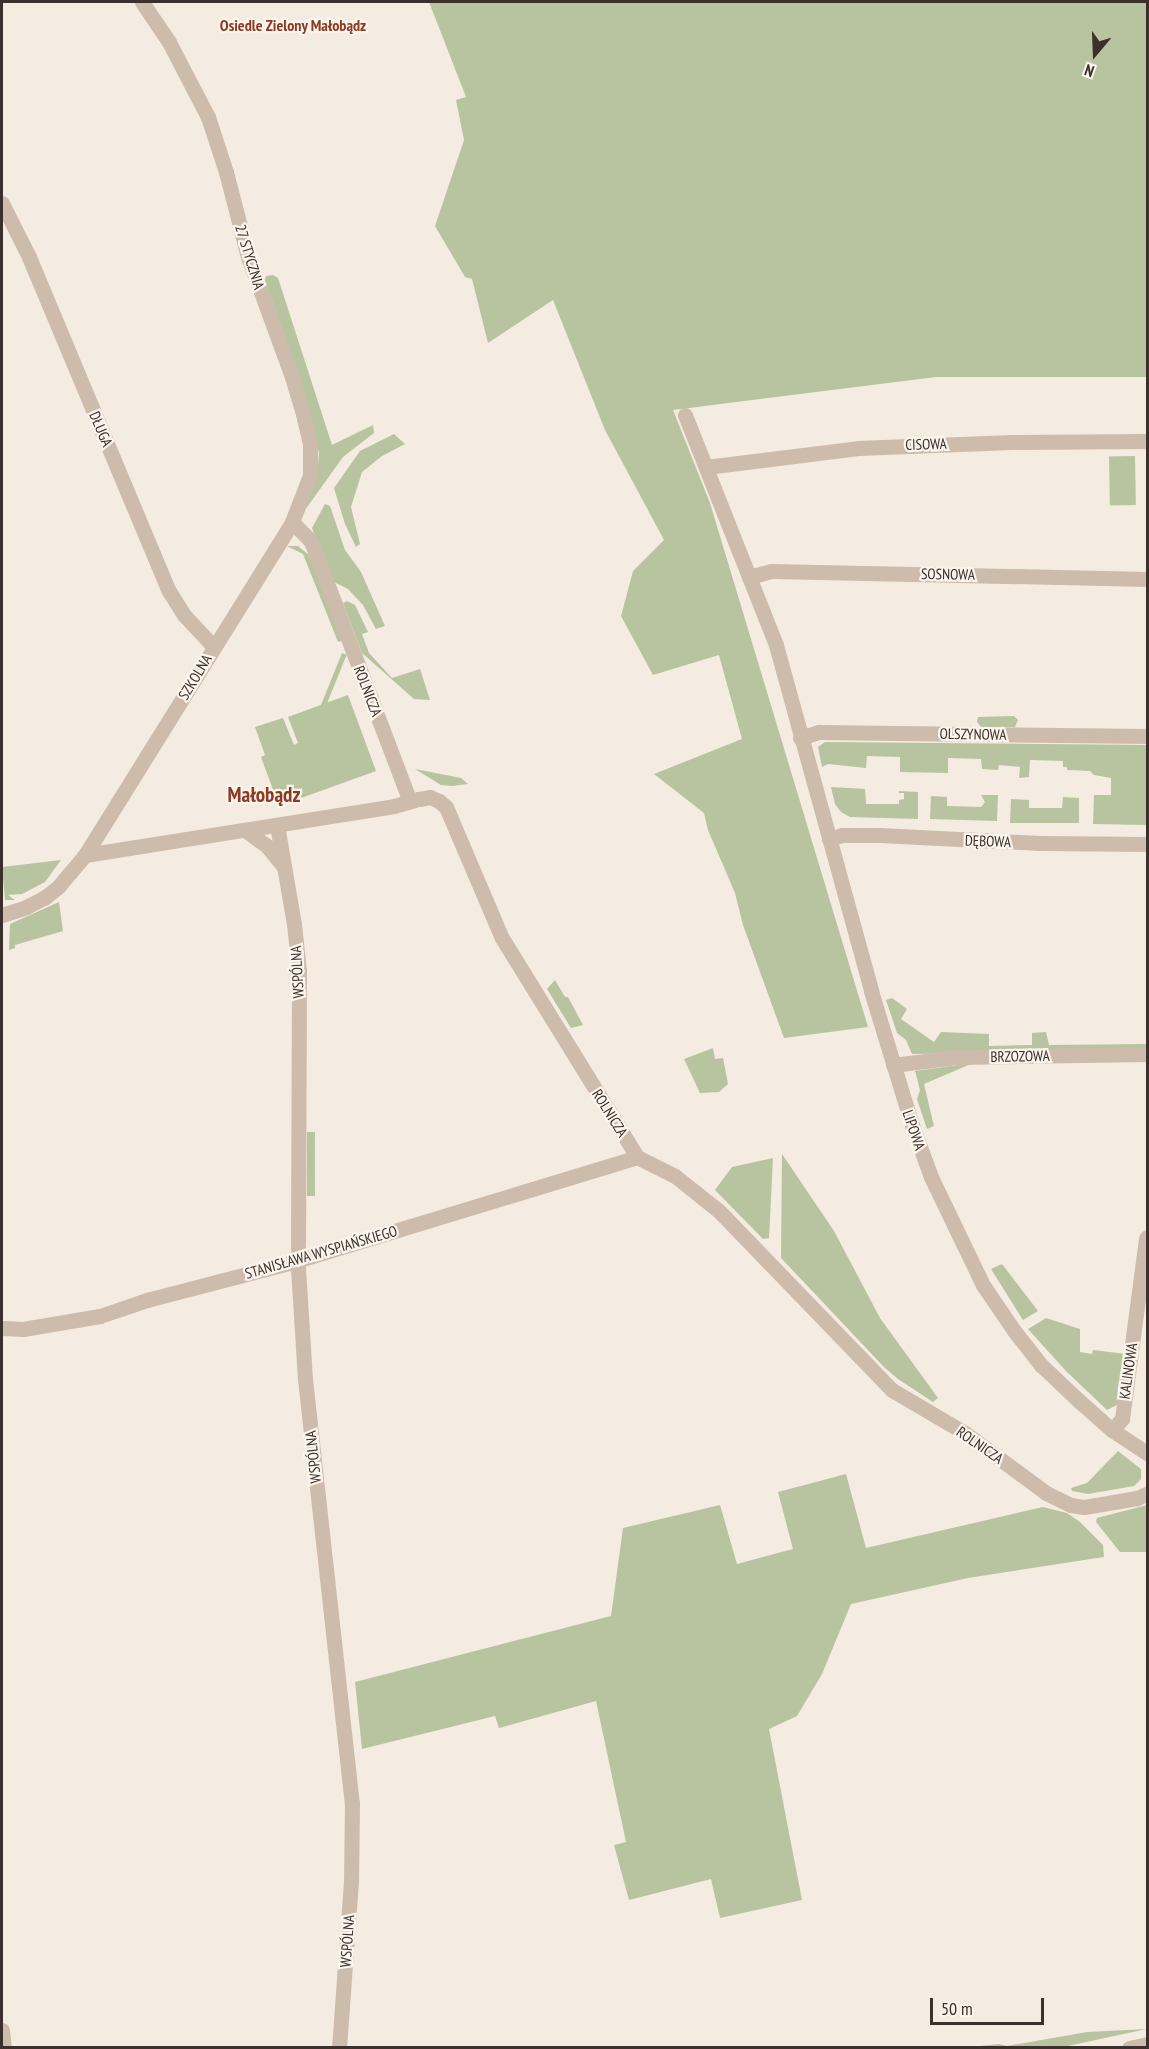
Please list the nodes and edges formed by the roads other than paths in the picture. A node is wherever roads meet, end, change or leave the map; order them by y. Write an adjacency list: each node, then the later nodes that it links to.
1 (142, 2): 6 (street, 27 STYCZNIA)
2 (2, 203): 9 (street, DŁUGA)
3 (685, 415): 5 (street, LIPOWA)
4 (1148, 441): 5 (street, CISOWA)
5 (706, 467): 7 (street, LIPOWA)
6 (292, 522): 9 (street, SZKOLNA); 12 (street, ROLNICZA)
7 (749, 577): 8 (street, SOSNOWA); 11 (street, LIPOWA)
8 (1148, 579)
9 (213, 646): 15 (street, SZKOLNA)
10 (1148, 736): 11 (street, OLSZYNOWA)
11 (800, 738): 16 (street, LIPOWA)
12 (410, 801): 13 (street); 24 (street, ROLNICZA)
13 (277, 825): 14 (street); 20 (street, WSPÓLNA)
14 (245, 830): 18 (street); 20 (street)
15 (100, 832): 18 (street); 19 (street, SZKOLNA)
16 (829, 839): 17 (street, DĘBOWA); 23 (street, LIPOWA)
17 (1148, 844)
18 (109, 850): 19 (street)
19 (85, 855): 21 (street, SZKOLNA)
20 (283, 866): 26 (street, WSPÓLNA)
21 (2, 915)
22 (1148, 1054): 23 (street, BRZOZOWA)
23 (893, 1065): 28 (street, LIPOWA)
24 (637, 1157): 26 (street, STANISŁAWA WYSPIAŃSKIEGO); 30 (street, ROLNICZA)
25 (1146, 1238): 28 (street, KALINOWA)
26 (299, 1259): 27 (street, STANISŁAWA WYSPIAŃSKIEGO); 34 (street, WSPÓLNA)
27 (2, 1328)
28 (1112, 1430): 29 (street, LIPOWA)
29 (1148, 1454)
30 (1148, 1493)
31 (2, 2030): 33 (street)
32 (1148, 2044): 35 (street)
33 (4, 2048)
34 (339, 2048)
35 (1129, 2048)

